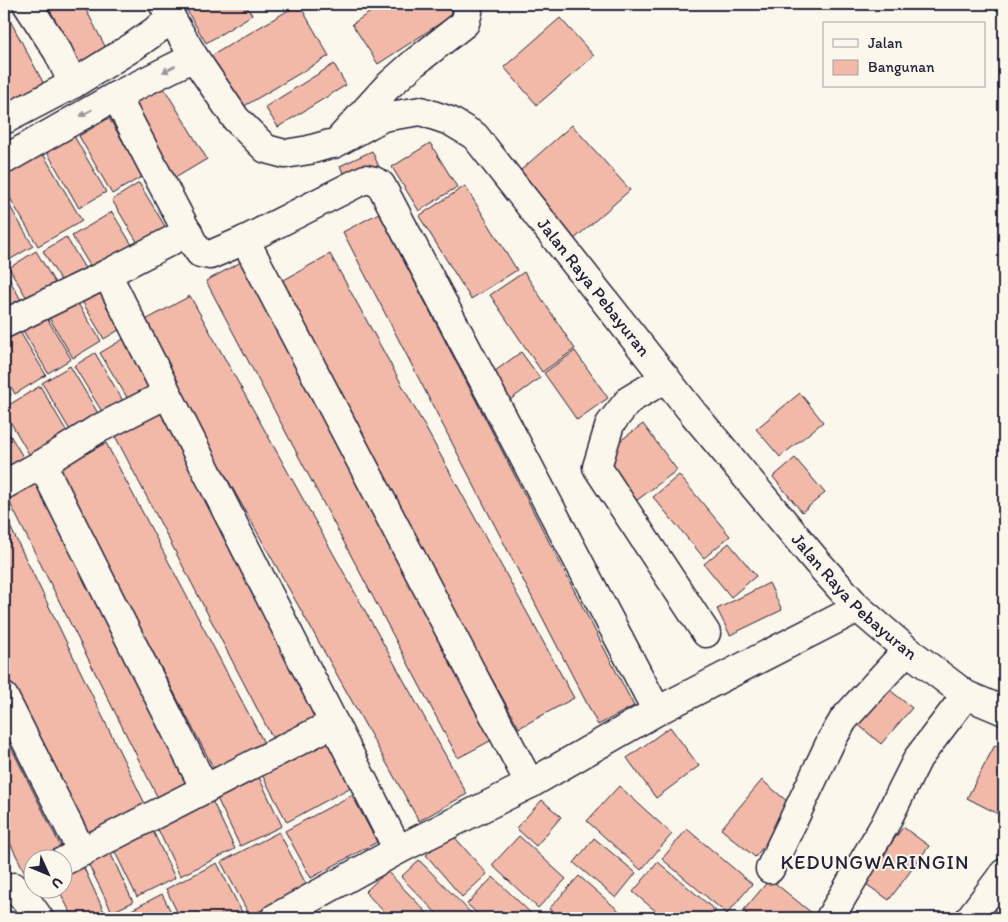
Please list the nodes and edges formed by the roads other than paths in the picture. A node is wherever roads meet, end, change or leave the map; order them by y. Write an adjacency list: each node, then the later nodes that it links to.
1 (27, 4): 5 (street)
2 (466, 4): 8 (street)
3 (168, 12): 4 (street, Jalan Raya Pebayuran); 5 (street)
4 (194, 57): 6 (street, one-way to 6); 8 (street, Jalan Raya Pebayuran)
5 (73, 84): 7 (street)
6 (116, 96): 9 (street, one-way to 9); 10 (street)
7 (4, 120)
8 (334, 144): 14 (street, Jalan Raya Pebayuran)
9 (4, 160)
10 (188, 232): 11 (street); 12 (street)
11 (246, 240): 23 (street); 26 (street)
12 (107, 274): 13 (street); 15 (street)
13 (4, 324)
14 (666, 378): 18 (street, Jalan Raya Pebayuran); 19 (street)
15 (167, 394): 16 (street); 25 (street)
16 (42, 464): 17 (street); 27 (street)
17 (4, 485)
18 (858, 608): 20 (street, Jalan Raya Pebayuran); 23 (street)
19 (706, 633)
20 (907, 650): 21 (street, Jalan Raya Pebayuran); 31 (street)
21 (966, 695): 24 (street, Jalan Raya Pebayuran); 36 (street)
22 (4, 697): 28 (street)
23 (657, 711): 26 (street)
24 (1004, 711)
25 (334, 723): 27 (street); 29 (street)
26 (530, 784): 29 (street)
27 (205, 789): 30 (street)
28 (69, 850)
29 (398, 850): 35 (street)
30 (72, 857)
31 (770, 869)
32 (1004, 873): 37 (street)
33 (17, 886): 34 (street)
34 (39, 918)
35 (275, 918)
36 (830, 918)
37 (970, 918)

